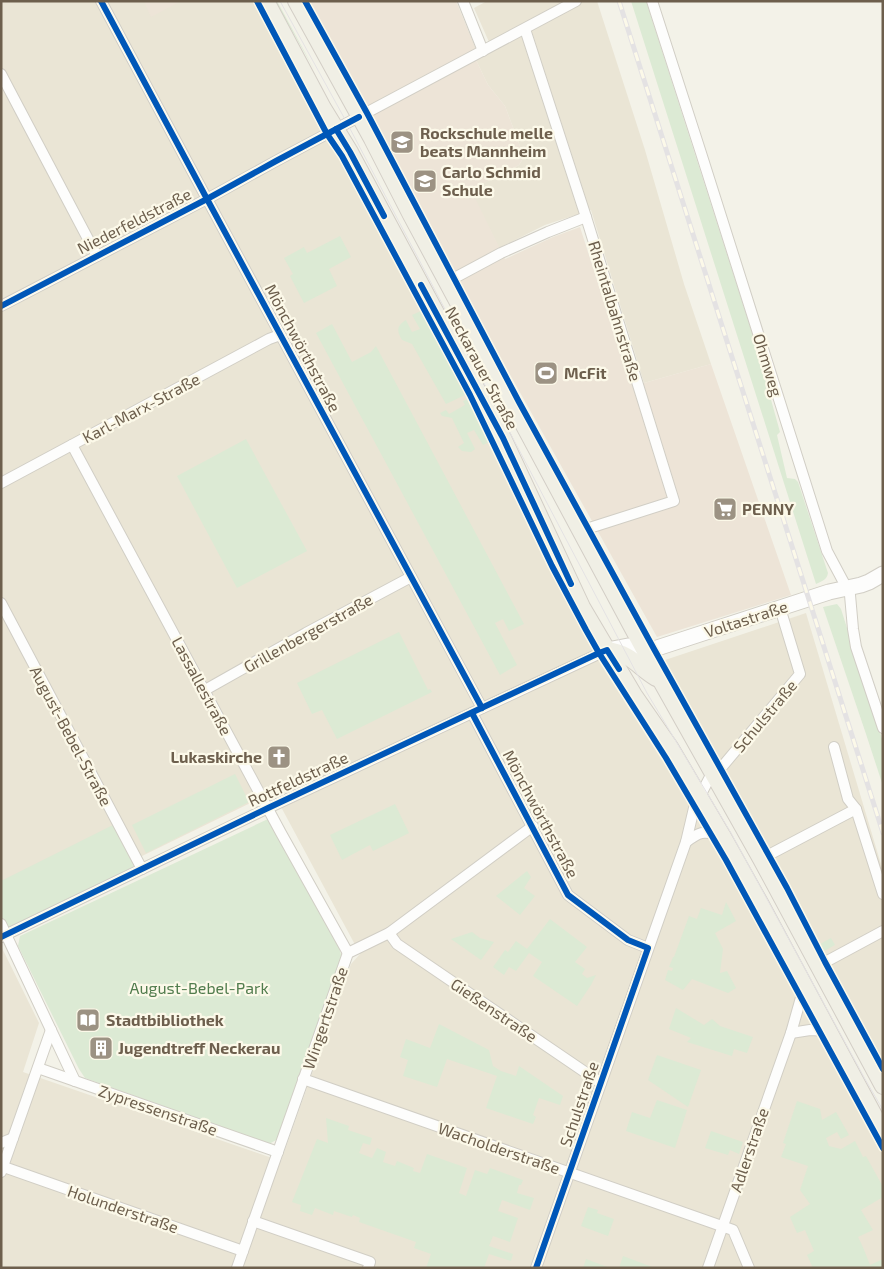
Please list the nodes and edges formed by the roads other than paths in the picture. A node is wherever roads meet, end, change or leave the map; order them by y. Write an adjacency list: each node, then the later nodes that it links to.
1 (101, 1): 12 (street, Mönchwörthstraße)
2 (266, 1): 11 (main road, Neckarauer Straße)
3 (296, 1): 10 (main road, Neckarauer Straße)
4 (463, 1): 8 (street)
5 (576, 1): 7 (street, Niederfeldstraße)
6 (652, 1): 23 (street, Ohmweg)
7 (525, 29): 8 (street, Niederfeldstraße); 13 (street, Rheintalbahnstraße)
8 (483, 51): 10 (street, Niederfeldstraße)
9 (1, 74): 14 (street)
10 (359, 117): 11 (street, Niederfeldstraße); 15 (main road, Neckarauer Straße)
11 (336, 129): 12 (street, Niederfeldstraße); 26 (main road, Neckarauer Straße)
12 (207, 199): 14 (street, Niederfeldstraße); 17 (street, Mönchwörthstraße)
13 (586, 217): 15 (street); 20 (street, Rheintalbahnstraße)
14 (97, 256): 16 (street, Niederfeldstraße)
15 (447, 282): 20 (main road, Neckarauer Straße)
16 (1, 306)
17 (280, 334): 18 (street, Karl-Marx-Straße); 22 (street, Mönchwörthstraße)
18 (72, 446): 19 (street, Karl-Marx-Straße); 30 (street, Lassallestraße)
19 (1, 483)
20 (580, 531): 28 (main road, Neckarauer Straße)
21 (883, 574): 23 (main road, Voltastraße)
22 (411, 577): 30 (street, Grillenbergerstraße); 31 (street, Mönchwörthstraße)
23 (847, 588): 25 (main road, Voltastraße); 32 (street, Ohmweg)
24 (1, 603): 42 (street, August-Bebel-Straße)
25 (780, 608): 28 (main road, Voltastraße); 34 (street, Schulstraße)
26 (593, 626): 27 (main road, Neckarauer Straße); 28 (main road)
27 (607, 650): 28 (main road); 29 (main road, Neckarauer Straße); 31 (street, Rottfeldstraße)
28 (634, 652): 29 (main road); 34 (main road)
29 (624, 678): 35 (main road, Neckarauer Straße)
30 (204, 690): 36 (street, Lassallestraße)
31 (477, 710): 36 (street, Rottfeldstraße); 38 (street, Mönchwörthstraße)
32 (883, 728)
33 (834, 747): 37 (street)
34 (712, 773): 35 (street, Schulstraße); 41 (main road)
35 (699, 798): 39 (main road, Neckarauer Straße); 40 (street, Schulstraße)
36 (268, 808): 42 (street, Rottfeldstraße); 49 (street, Lassallestraße)
37 (856, 809): 41 (street); 43 (street)
38 (533, 826): 46 (street, Wingertstraße); 48 (street, Mönchwörthstraße)
39 (722, 836): 40 (street); 51 (main road, Neckarauer Straße)
40 (686, 842): 48 (street, Schulstraße)
41 (761, 859): 50 (main road)
42 (142, 869): 47 (street, Rottfeldstraße)
43 (883, 894)
44 (1, 924): 47 (street)
45 (883, 930): 50 (street)
46 (389, 933): 49 (street, Wingertstraße); 58 (street, Gießenstraße)
47 (4, 936): 52 (street)
48 (648, 948): 58 (street, Schulstraße)
49 (348, 953): 56 (street, Wingertstraße)
50 (818, 966): 59 (main road)
51 (804, 988): 53 (main road, Neckarauer Straße); 54 (street, Adlerstraße)
52 (51, 1030): 55 (street); 57 (street)
53 (828, 1031): 54 (street); 60 (main road, Neckarauer Straße)
54 (791, 1033): 67 (street, Adlerstraße)
55 (38, 1068): 57 (street, Zypressenstraße); 61 (street)
56 (303, 1079): 63 (street, Wingertstraße); 65 (street, Wacholderstraße)
57 (74, 1081): 63 (street, Zypressenstraße)
58 (601, 1083): 65 (street, Schulstraße)
59 (883, 1086)
60 (883, 1132)
61 (13, 1138): 62 (street); 64 (street)
62 (1, 1143)
63 (278, 1152): 66 (street, Wingertstraße)
64 (2, 1168): 68 (street, Holunderstraße)
65 (570, 1172): 67 (street, Wacholderstraße); 71 (street, Schulstraße)
66 (253, 1221): 68 (street, Wingertstraße); 70 (street)
67 (723, 1226): 72 (street, Adlerstraße); 73 (street)
68 (243, 1251): 69 (street, Wingertstraße)
69 (237, 1268)
70 (368, 1268)
71 (536, 1268)
72 (708, 1268)
73 (749, 1268)

